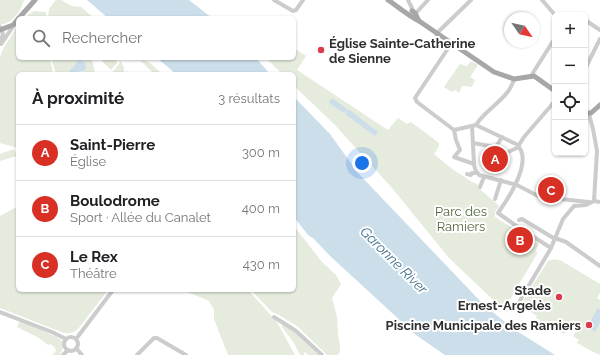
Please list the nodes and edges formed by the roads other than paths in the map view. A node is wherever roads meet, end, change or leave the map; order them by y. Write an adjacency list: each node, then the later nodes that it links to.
1 (36, 0): 11 (main road)
2 (274, 0): 3 (street)
3 (303, 0)
4 (388, 0): 10 (main road)
5 (408, 0): 10 (street)
6 (428, 0): 10 (street)
7 (470, 0): 17 (street)
8 (542, 0): 9 (street)
9 (552, 12)
10 (412, 14): 17 (main road)
11 (21, 16)
12 (16, 21): 15 (main road)
13 (16, 22): 21 (street)
14 (588, 22): 16 (street)
15 (0, 28): 21 (street)
16 (600, 30)
17 (436, 34): 20 (main road)
18 (600, 40): 22 (street)
19 (552, 43): 23 (street)
20 (451, 44): 24 (main road); 31 (street)
21 (0, 45)
22 (588, 63)
23 (531, 76): 24 (main road); 25 (main road)
24 (514, 79): 30 (street)
25 (552, 89)
26 (552, 105): 34 (street)
27 (600, 105): 28 (main road)
28 (588, 113)
29 (588, 116): 36 (street)
30 (474, 125): 31 (street); 32 (street); 33 (street)
31 (454, 130): 37 (street)
32 (502, 137): 34 (street); 35 (street)
33 (472, 144): 35 (street); 37 (street)
34 (518, 145): 38 (street); 43 (street)
35 (495, 147): 38 (street)
36 (598, 151): 46 (street)
37 (474, 164): 39 (street)
38 (493, 170): 41 (street)
39 (477, 173): 40 (street); 41 (street)
40 (467, 174)
41 (486, 177): 42 (street); 44 (street)
42 (501, 180): 43 (street); 45 (street)
43 (516, 185): 46 (street); 50 (street)
44 (480, 187)
45 (495, 199)
46 (592, 201): 47 (street); 49 (street)
47 (600, 202)
48 (519, 220): 49 (street)
49 (555, 238): 50 (street); 51 (street)
50 (551, 248): 53 (street)
51 (600, 266)
52 (111, 292): 57 (street)
53 (515, 310)
54 (0, 312): 56 (street)
55 (274, 317): 64 (street)
56 (66, 339): 57 (street); 59 (street)
57 (76, 339): 58 (street)
58 (76, 348): 59 (street); 61 (street)
59 (68, 350): 60 (street)
60 (63, 355)
61 (82, 355)
62 (137, 355): 63 (street)
63 (186, 355)
64 (322, 355)

